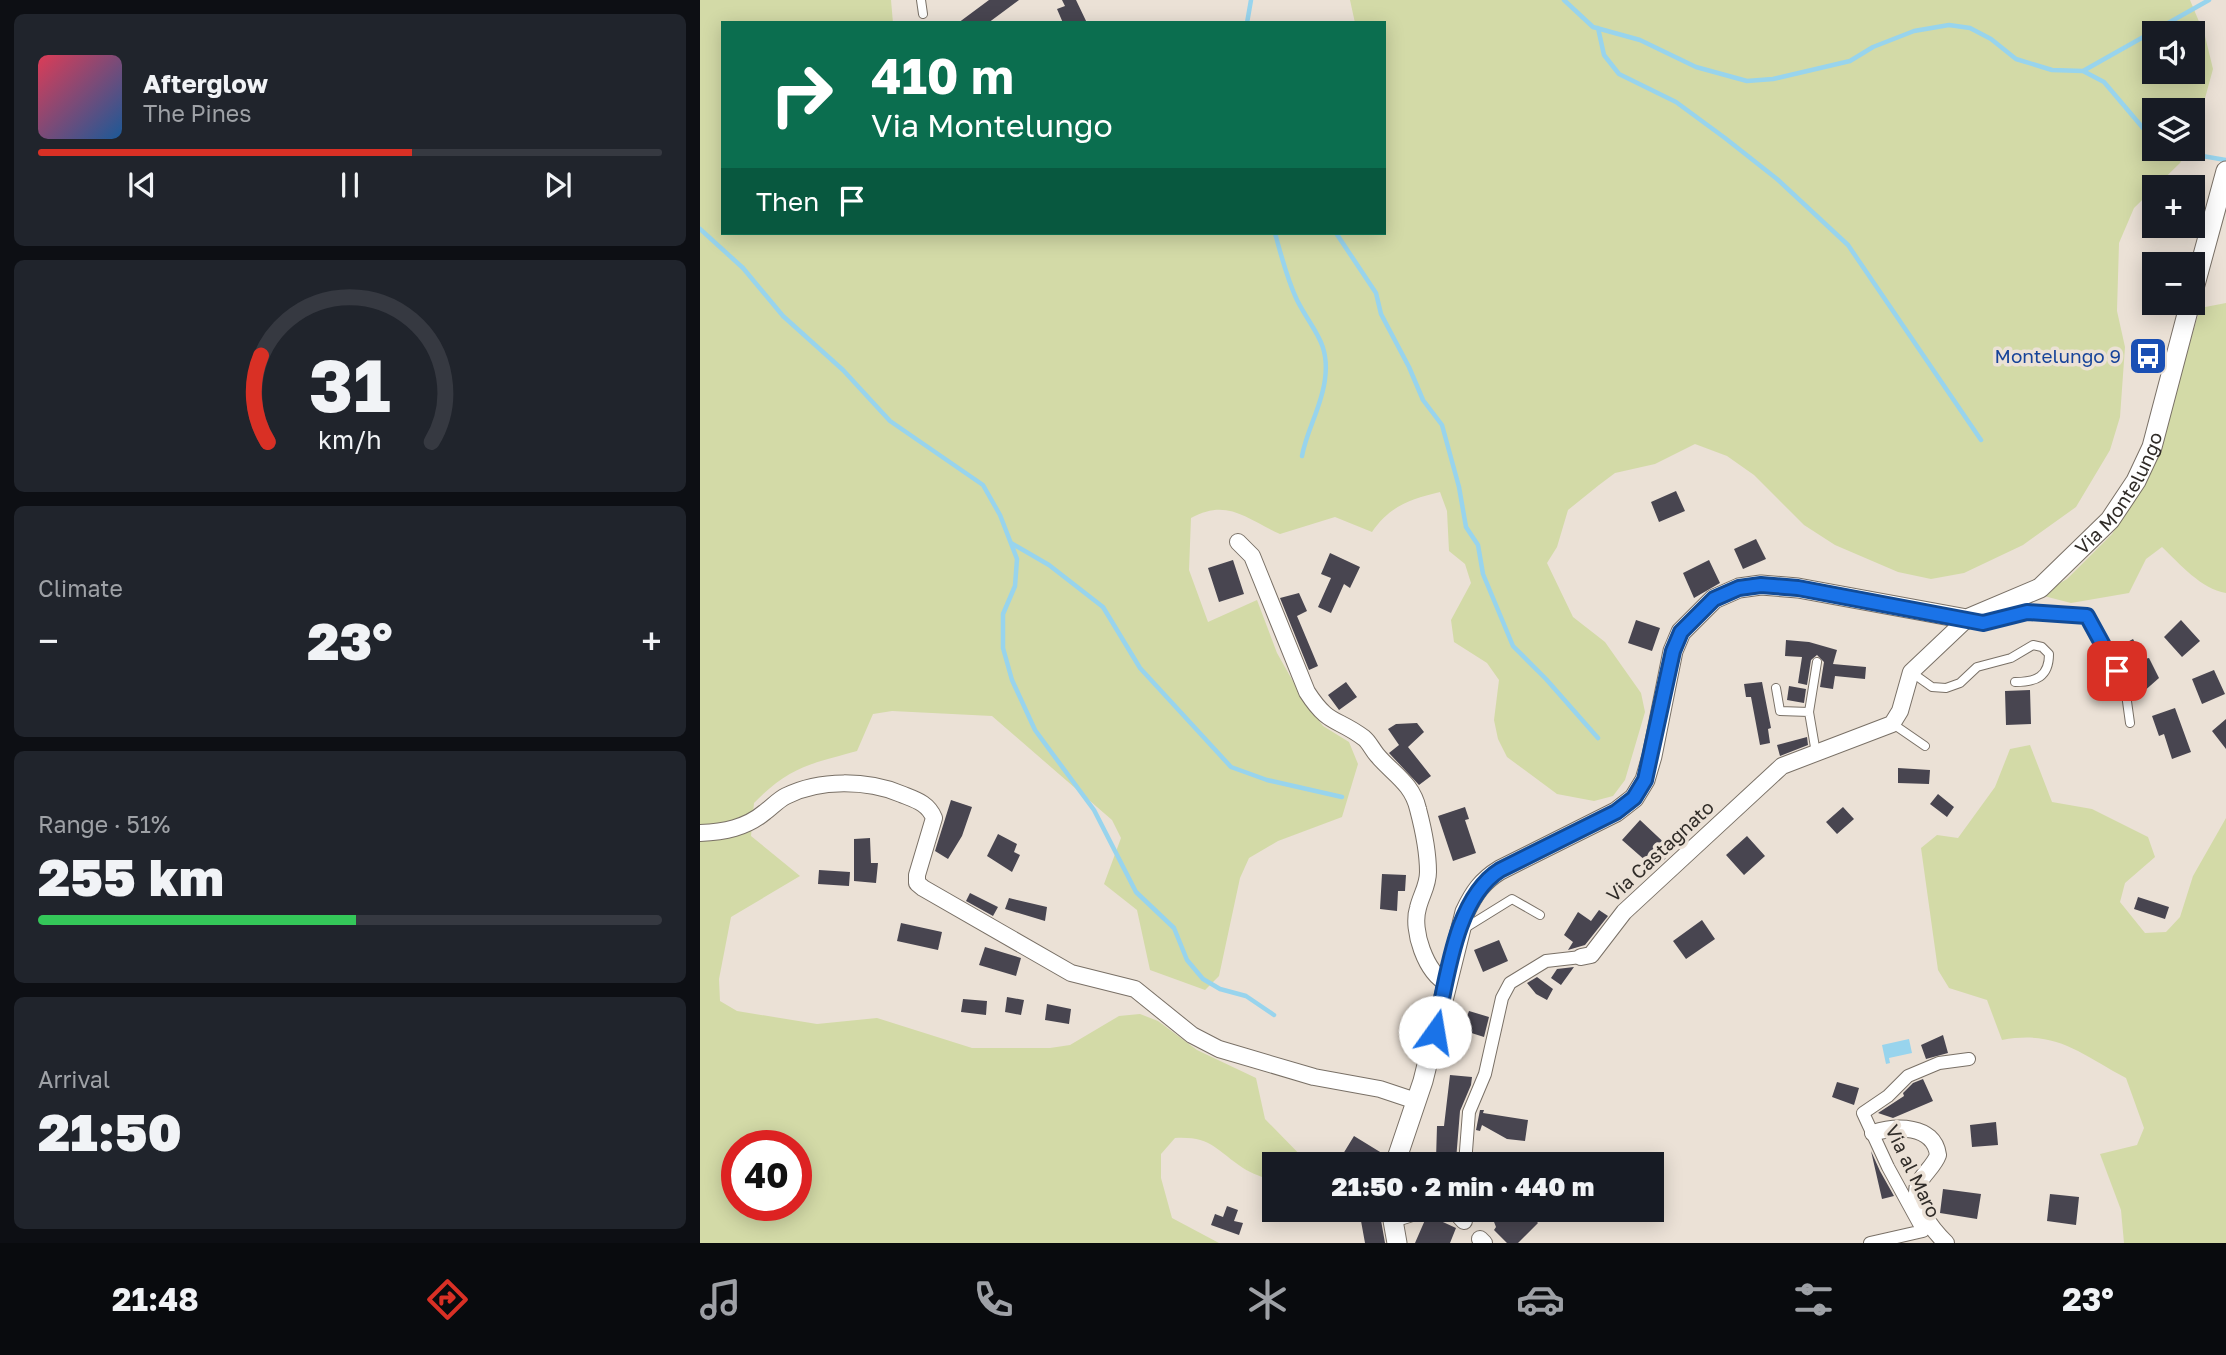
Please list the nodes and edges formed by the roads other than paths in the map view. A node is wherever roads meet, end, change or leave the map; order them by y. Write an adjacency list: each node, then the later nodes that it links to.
1 (921, 0): 2 (lane)
2 (923, 14)
3 (2226, 171): 4 (street)
4 (2204, 252)
5 (2187, 315): 7 (street, Via Montelungo)
6 (1238, 542): 21 (street)
7 (1967, 619): 9 (street); 13 (lane); 19 (street)
8 (1817, 662): 12 (lane)
9 (1911, 672): 10 (lane); 14 (street)
10 (2015, 682)
11 (1776, 688): 12 (lane)
12 (1809, 712): 16 (lane)
13 (2130, 723)
14 (1892, 724): 15 (lane); 16 (street, Via Castagnato)
15 (1925, 746)
16 (1816, 754): 20 (street, Via Castagnato)
17 (700, 833): 23 (street)
18 (1540, 915): 19 (lane)
19 (1460, 931): 21 (street)
20 (1581, 957): 26 (street, Via Castagnato)
21 (1447, 983): 23 (street)
22 (1969, 1059): 24 (street, Via al Maro)
23 (1416, 1101): 25 (street)
24 (1873, 1133): 31 (street, Via al Maro); 32 (street)
25 (1399, 1152)
26 (1466, 1152)
27 (1393, 1222): 30 (street)
28 (1464, 1222): 29 (street)
29 (1482, 1241)
30 (1397, 1243)
31 (1870, 1243)
32 (1946, 1243)

